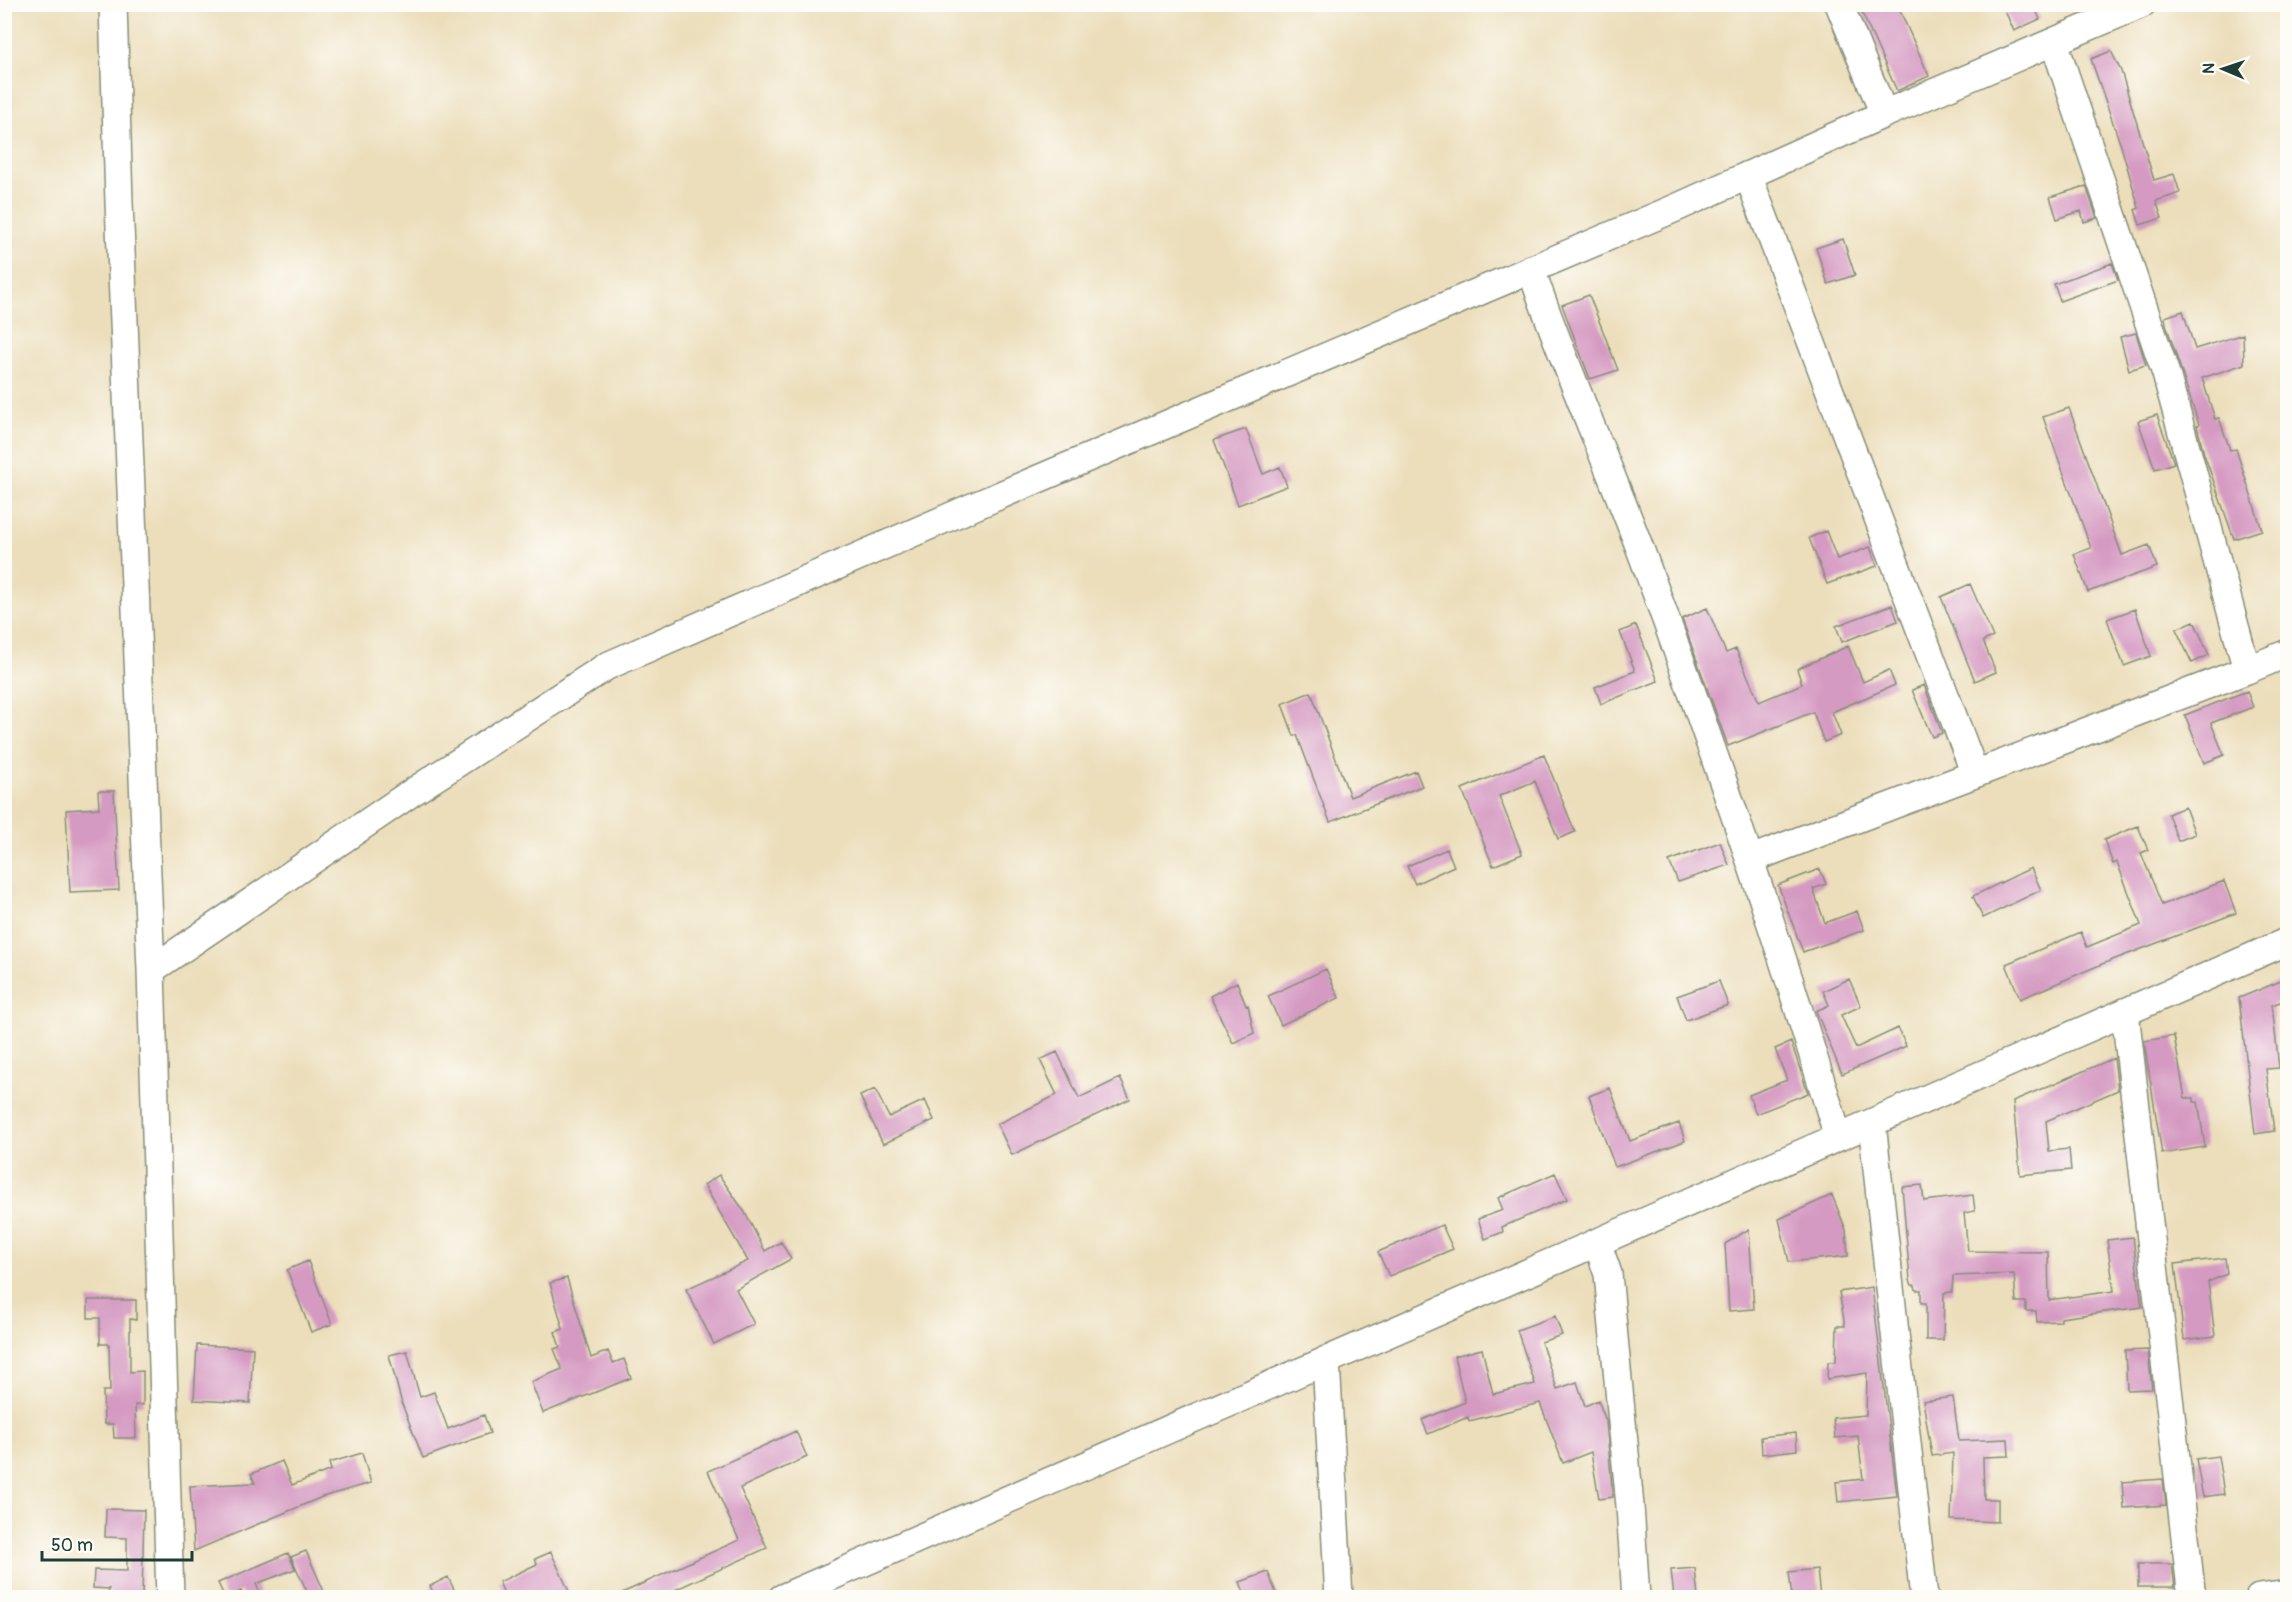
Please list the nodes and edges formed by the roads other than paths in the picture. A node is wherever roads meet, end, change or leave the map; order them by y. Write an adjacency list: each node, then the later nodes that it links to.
1 (113, 4): 13 (street)
2 (1839, 4): 5 (street)
3 (2141, 5): 4 (street)
4 (2054, 42): 5 (street); 9 (street)
5 (1884, 114): 6 (street)
6 (1748, 175): 7 (street); 10 (street)
7 (1531, 269): 11 (street); 13 (street)
8 (2288, 653): 9 (street)
9 (2247, 670): 10 (street)
10 (1975, 774): 11 (street)
11 (1751, 860): 16 (street)
12 (2288, 941): 14 (street)
13 (151, 970): 20 (street)
14 (2125, 1012): 15 (street); 25 (street)
15 (1872, 1122): 16 (street); 24 (street)
16 (1838, 1137): 17 (street)
17 (1597, 1242): 18 (street); 23 (street)
18 (1326, 1360): 21 (street); 22 (street)
19 (2288, 1594): 26 (street)
20 (170, 1598)
21 (782, 1598)
22 (1339, 1598)
23 (1636, 1598)
24 (1924, 1598)
25 (2192, 1598)
26 (2259, 1598)

